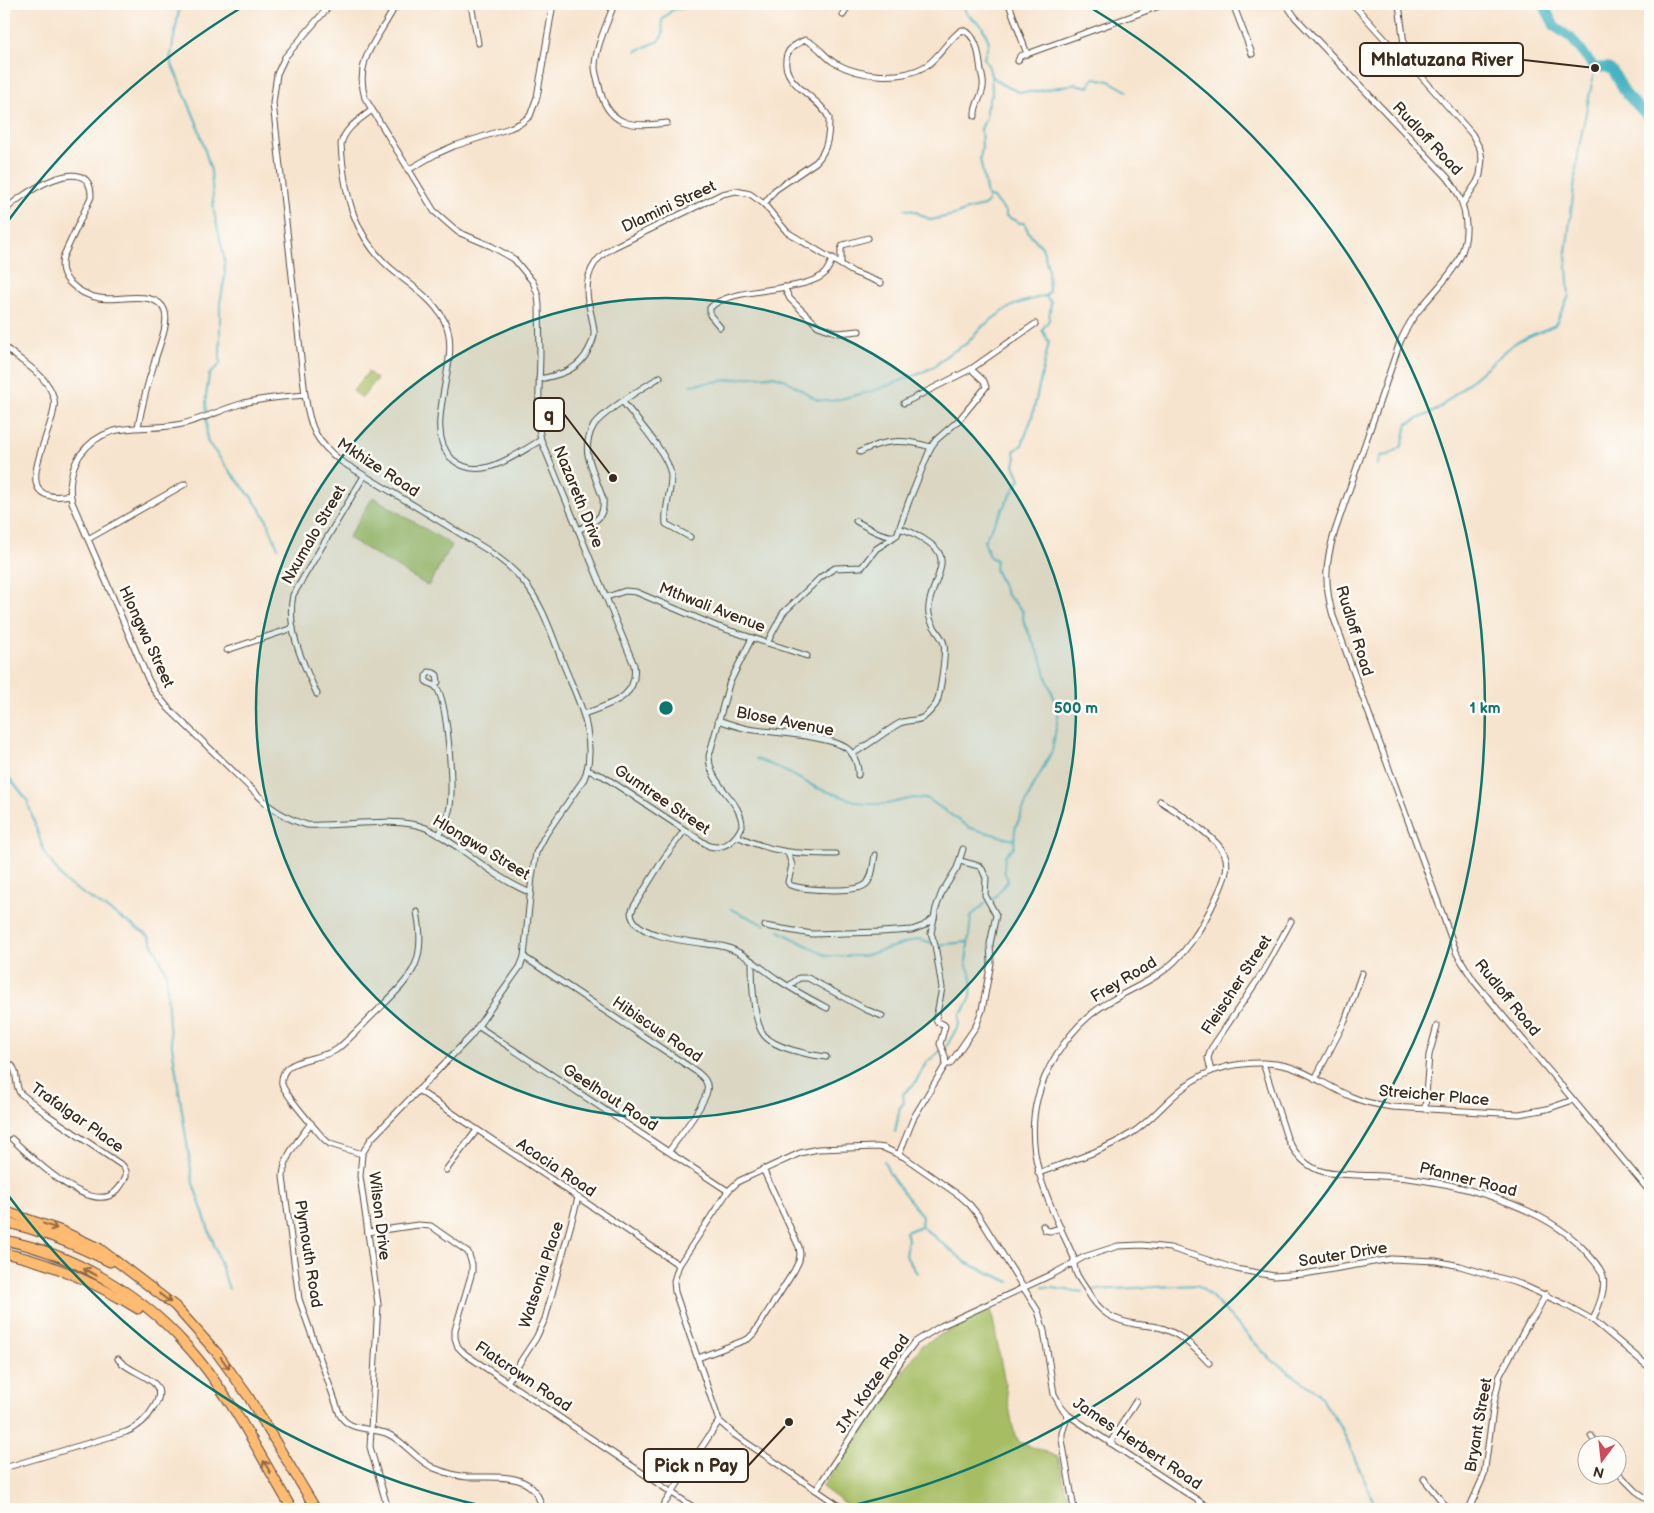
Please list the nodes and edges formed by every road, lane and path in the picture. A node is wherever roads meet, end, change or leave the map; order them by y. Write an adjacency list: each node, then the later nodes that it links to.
1 (331, 4): 38 (street, Mkhize Road)
2 (396, 4): 19 (street, Nazareth Drive)
3 (471, 4): 14 (street)
4 (553, 4): 22 (street)
5 (614, 4): 21 (street)
6 (849, 4): 13 (street)
7 (1009, 4): 16 (street)
8 (1165, 4): 16 (street)
9 (1233, 4): 17 (street)
10 (1286, 4): 23 (street, Rudloff Road)
11 (1352, 4): 15 (street)
12 (1399, 4): 15 (street)
13 (843, 15)
14 (478, 43)
15 (1405, 53): 23 (street)
16 (1027, 54): 18 (street)
17 (1252, 54)
18 (1018, 61)
19 (372, 110): 22 (street, Nazareth Drive); 42 (street)
20 (975, 116): 24 (street)
21 (668, 123)
22 (408, 170): 37 (street, Nazareth Drive)
23 (1463, 203): 96 (street, Rudloff Road)
24 (764, 204): 27 (street, Dlamini Street); 37 (street, Dlamini Street)
25 (4, 212): 41 (street)
26 (868, 238): 28 (street)
27 (833, 258): 28 (street, Dlamini Street); 30 (street)
28 (841, 264): 29 (street, Dlamini Street)
29 (881, 283)
30 (784, 286): 32 (street); 33 (street)
31 (1035, 324): 35 (street)
32 (720, 326)
33 (859, 331)
34 (4, 346): 47 (street)
35 (971, 370): 40 (street); 43 (street)
36 (660, 377): 39 (street)
37 (540, 379): 42 (street, Nazareth Drive)
38 (305, 395): 41 (street, Hlongwa Street); 45 (street, Mkhize Road)
39 (623, 402): 50 (street); 53 (street)
40 (904, 404)
41 (138, 427): 47 (street, Hlongwa Street)
42 (541, 440): 50 (street, Nazareth Drive)
43 (931, 447): 44 (street); 49 (street)
44 (860, 452)
45 (364, 476): 55 (street, Nxumalo Street); 62 (street, Mkhize Road)
46 (185, 484): 52 (street)
47 (70, 495): 52 (street, Hlongwa Street)
48 (856, 521): 51 (street)
49 (900, 529): 51 (street); 64 (street)
50 (578, 530): 54 (street, Nazareth Drive)
51 (894, 537): 57 (street)
52 (88, 538): 69 (street, Hlongwa Street)
53 (690, 538)
54 (607, 597): 56 (street, Mthwali Avenue); 62 (street, Nazareth Drive)
55 (293, 628): 58 (street); 61 (street, Nxumalo Street)
56 (752, 638): 57 (street, Mthwali Avenue); 63 (street)
57 (767, 643): 59 (street, Mthwali Avenue)
58 (227, 650)
59 (807, 656)
60 (435, 686): 69 (street)
61 (317, 694)
62 (584, 714): 65 (street, Mkhize Road)
63 (718, 720): 64 (street, Blose Avenue); 70 (street)
64 (852, 754): 66 (street, Blose Avenue)
65 (588, 770): 68 (street, Gumtree Street); 76 (street, Mkhize Road)
66 (858, 775)
67 (1160, 801): 106 (street, Frey Road)
68 (684, 831): 70 (street, Gumtree Street); 82 (street)
69 (439, 835): 76 (street, Hlongwa Street)
70 (737, 836): 72 (street)
71 (963, 849): 75 (street)
72 (788, 852): 73 (street); 74 (street)
73 (836, 854)
74 (875, 855)
75 (960, 861): 78 (street); 90 (street)
76 (530, 893): 81 (street, Wilson Drive)
77 (417, 912): 98 (street)
78 (935, 917): 80 (street); 90 (street)
79 (1291, 922): 93 (street, Fleischer Street)
80 (765, 926)
81 (524, 957): 88 (street, Wilson Drive); 101 (street, Hibiscus Road)
82 (752, 962): 84 (street); 89 (street)
83 (1362, 973): 94 (street)
84 (789, 986): 85 (street); 86 (street)
85 (827, 1008)
86 (882, 1016)
87 (1437, 1026): 97 (street)
88 (479, 1027): 95 (street, Wilson Drive); 101 (street, Geelhout Road)
89 (826, 1057)
90 (946, 1061): 103 (street)
91 (4, 1062): 100 (street, Trafalgar Place)
92 (1262, 1063): 93 (street, Streicher Place); 94 (street, Streicher Place); 124 (street, Pfanner Road)
93 (1210, 1071): 106 (street)
94 (1315, 1079): 97 (street, Streicher Place)
95 (418, 1090): 99 (street, Acacia Road); 102 (street, Wilson Drive)
96 (1573, 1100): 97 (street, Streicher Place); 108 (street, Rudloff Road)
97 (1425, 1109)
98 (311, 1123): 102 (street); 134 (street, Plymouth Road)
99 (476, 1130): 105 (street); 109 (street, Acacia Road)
100 (12, 1139)
101 (669, 1151): 107 (street, Geelhout Road)
102 (362, 1154): 114 (street, Wilson Drive)
103 (899, 1154): 104 (street, James Herbert Road); 122 (street, James Herbert Road)
104 (763, 1169): 107 (street, James Herbert Road); 126 (street)
105 (446, 1170)
106 (1038, 1173): 113 (street, Frey Road)
107 (728, 1190): 117 (street, James Herbert Road)
108 (1650, 1192)
109 (578, 1198): 118 (street, Acacia Road); 130 (street, Watsonia Place)
110 (4, 1211): 121 (highway, one-way to 121)
111 (4, 1222): 121 (highway)
112 (1043, 1226): 113 (street)
113 (1060, 1228): 119 (street, Frey Road)
114 (368, 1232): 130 (street, Flatcrown Road); 134 (street, Wilson Drive)
115 (4, 1240): 125 (highway, one-way to 115)
116 (4, 1253): 125 (highway)
117 (684, 1257): 118 (street); 120 (street, James Herbert Road)
118 (670, 1258): 120 (street, Acacia Road)
119 (1074, 1263): 122 (street, Sauter Drive); 123 (street, Sauter Drive); 128 (street, Frey Road)
120 (679, 1265): 126 (street)
121 (132, 1273): 143 (highway, one-way to 143)
122 (1024, 1288): 132 (street, James Herbert Road); 139 (street, J.M. Kotze Road)
123 (1546, 1294): 124 (street, Sauter Drive); 152 (street, Bryant Street)
124 (1593, 1320): 129 (street, Sauter Drive)
125 (185, 1343): 142 (highway, one-way to 125)
126 (698, 1358): 133 (street)
127 (118, 1359): 136 (street)
128 (1209, 1363)
129 (1650, 1368)
130 (506, 1382): 140 (street, Flatcrown Road)
131 (1136, 1401): 135 (street)
132 (1068, 1415): 135 (street, James Herbert Road); 149 (street)
133 (719, 1421): 139 (street); 140 (street)
134 (370, 1431): 144 (street, Wilson Drive); 145 (street, Plymouth Road)
135 (1110, 1443): 150 (street, James Herbert Road)
136 (4, 1468)
137 (1424, 1479): 151 (street)
138 (1626, 1480): 141 (street)
139 (816, 1490): 148 (street)
140 (671, 1493): 146 (street); 147 (street, Flatcrown Road)
141 (1650, 1501)
142 (292, 1509)
143 (316, 1509)
144 (388, 1509)
145 (542, 1509)
146 (661, 1509)
147 (696, 1509)
148 (844, 1509)
149 (1074, 1509)
150 (1211, 1509)
151 (1448, 1509)
152 (1469, 1509)

